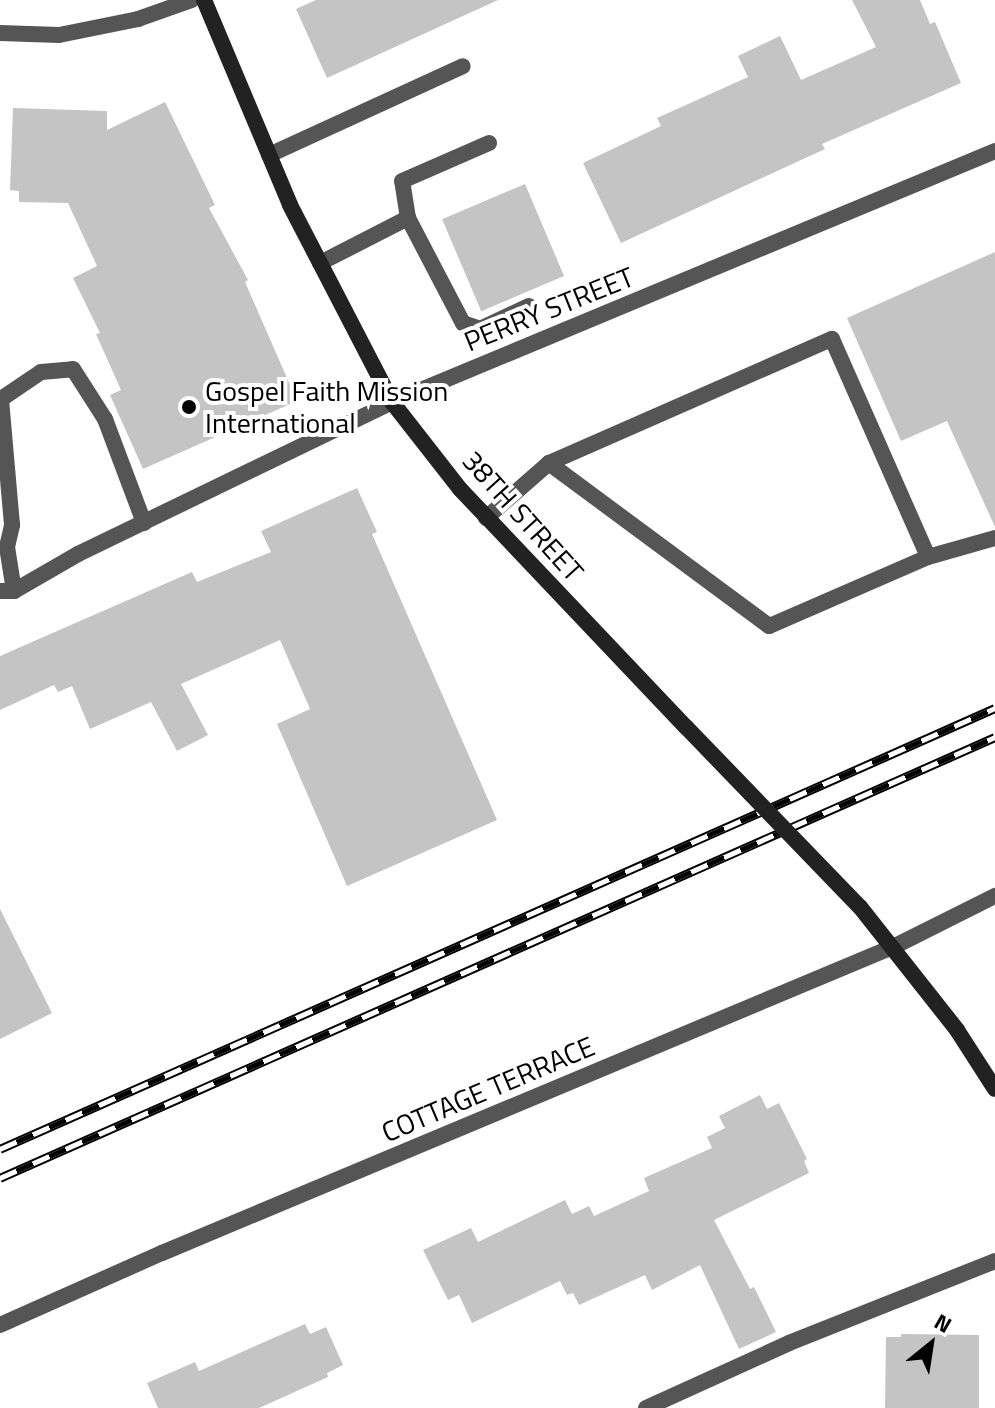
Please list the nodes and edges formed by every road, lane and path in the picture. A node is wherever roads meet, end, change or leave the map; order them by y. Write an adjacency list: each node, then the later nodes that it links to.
1 (192, 0): 3 (street)
2 (204, 0): 7 (main road, 38TH STREET)
3 (0, 33)
4 (463, 66): 7 (street)
5 (489, 143): 8 (street)
6 (995, 151): 11 (street, PERRY STREET)
7 (269, 155): 9 (main road, 38TH STREET)
8 (408, 218): 9 (street); 10 (street)
9 (320, 263): 11 (main road, 38TH STREET)
10 (529, 306)
11 (392, 402): 13 (main road, 38TH STREET); 14 (street, PERRY STREET)
12 (549, 463): 13 (street); 16 (street); 16 (street)
13 (486, 518): 19 (main road, 38TH STREET, bridge)
14 (144, 523): 17 (street, PERRY STREET); 17 (street)
15 (995, 538): 16 (street)
16 (928, 557)
17 (7, 591)
18 (995, 896): 19 (street, COTTAGE TERRACE)
19 (895, 946): 20 (main road, 38TH STREET); 22 (street, COTTAGE TERRACE)
20 (995, 1089)
21 (995, 1261): 23 (street)
22 (0, 1325)
23 (646, 1408)

